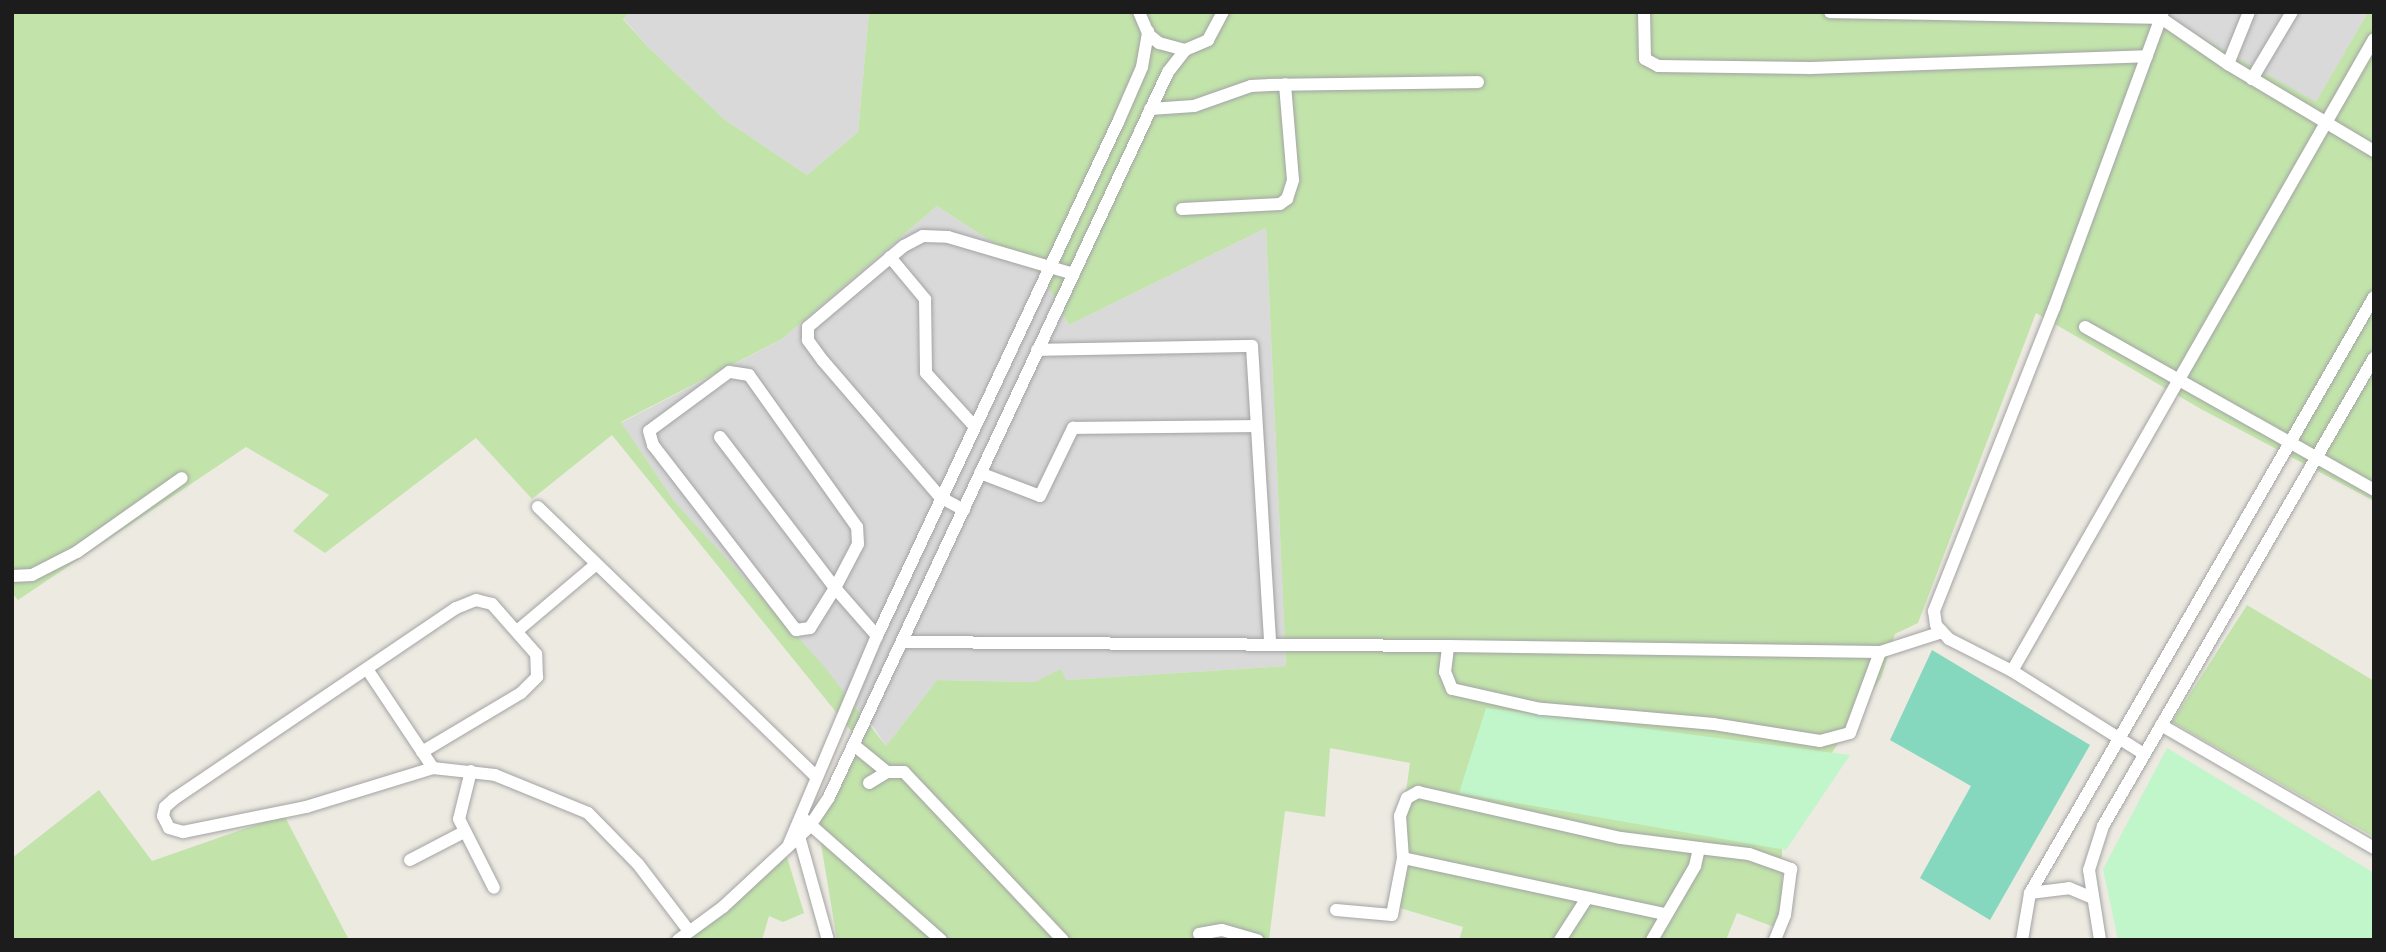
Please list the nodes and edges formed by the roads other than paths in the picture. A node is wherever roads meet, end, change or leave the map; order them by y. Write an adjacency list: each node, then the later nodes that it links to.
1 (1139, 12): 8 (street)
2 (1223, 12): 10 (street)
3 (1644, 12): 11 (street)
4 (1830, 12): 7 (street)
5 (2249, 12): 12 (street)
6 (2292, 12): 13 (street)
7 (2162, 15): 11 (street); 12 (street)
8 (1148, 32): 10 (street); 21 (street)
9 (2374, 40): 17 (street)
10 (1185, 50): 16 (street)
11 (2147, 56): 43 (street)
12 (2228, 64): 13 (street)
13 (2252, 79): 17 (street)
14 (1478, 82): 15 (street)
15 (1285, 85): 16 (street); 19 (street)
16 (1150, 109): 22 (street)
17 (2324, 122): 18 (street); 27 (street)
18 (2374, 151)
19 (1182, 209)
20 (890, 257): 21 (street); 28 (street); 36 (street)
21 (1050, 267): 22 (street); 28 (street)
22 (1074, 274): 25 (street)
23 (2374, 297): 31 (street)
24 (2085, 327): 27 (street)
25 (1037, 350): 29 (street); 33 (street)
26 (2374, 358): 32 (street)
27 (2178, 380): 31 (street); 50 (street)
28 (974, 426): 36 (street)
29 (1255, 426): 33 (street); 45 (street)
30 (720, 437): 41 (street)
31 (2289, 442): 32 (street); 52 (street)
32 (2317, 456): 35 (street); 51 (street)
33 (979, 473): 38 (street)
34 (182, 478): 40 (street)
35 (2374, 490)
36 (942, 498): 38 (street); 44 (street)
37 (538, 507): 39 (street)
38 (964, 510): 46 (street)
39 (594, 566): 42 (street); 59 (street)
40 (12, 576)
41 (835, 588): 41 (street); 44 (street)
42 (517, 631): 49 (street); 54 (street)
43 (1942, 632): 48 (street); 50 (street)
44 (877, 636): 59 (street)
45 (1270, 641): 46 (street); 47 (street)
46 (904, 642): 53 (street)
47 (1448, 646): 48 (street); 48 (street)
48 (1880, 652)
49 (367, 669): 54 (street); 56 (street)
50 (2012, 671): 52 (street)
51 (2161, 725): 55 (street); 65 (street)
52 (2121, 741): 55 (street); 69 (street)
53 (855, 746): 58 (street); 61 (street)
54 (422, 752): 56 (street)
55 (2144, 754): 71 (street)
56 (433, 768): 57 (street)
57 (471, 771): 63 (street); 74 (street)
58 (887, 772): 60 (street); 80 (street)
59 (816, 776): 62 (street)
60 (869, 783)
61 (812, 823): 62 (street); 79 (street)
62 (798, 826): 74 (street); 78 (street)
63 (464, 832): 67 (street); 68 (street)
64 (1699, 848): 66 (street); 73 (street); 84 (street)
65 (2374, 848)
66 (1403, 858): 70 (street); 72 (street)
67 (410, 860)
68 (494, 888)
69 (2030, 893): 71 (street); 85 (street)
70 (1587, 898): 73 (street); 82 (street)
71 (2092, 898): 86 (street)
72 (1336, 910)
73 (1665, 914): 83 (street)
74 (689, 931): 77 (street)
75 (1199, 934): 76 (street)
76 (1221, 935): 81 (street)
77 (678, 940)
78 (828, 940)
79 (941, 940)
80 (1063, 940)
81 (1258, 940)
82 (1560, 940)
83 (1652, 940)
84 (1775, 940)
85 (2022, 940)
86 (2100, 940)

